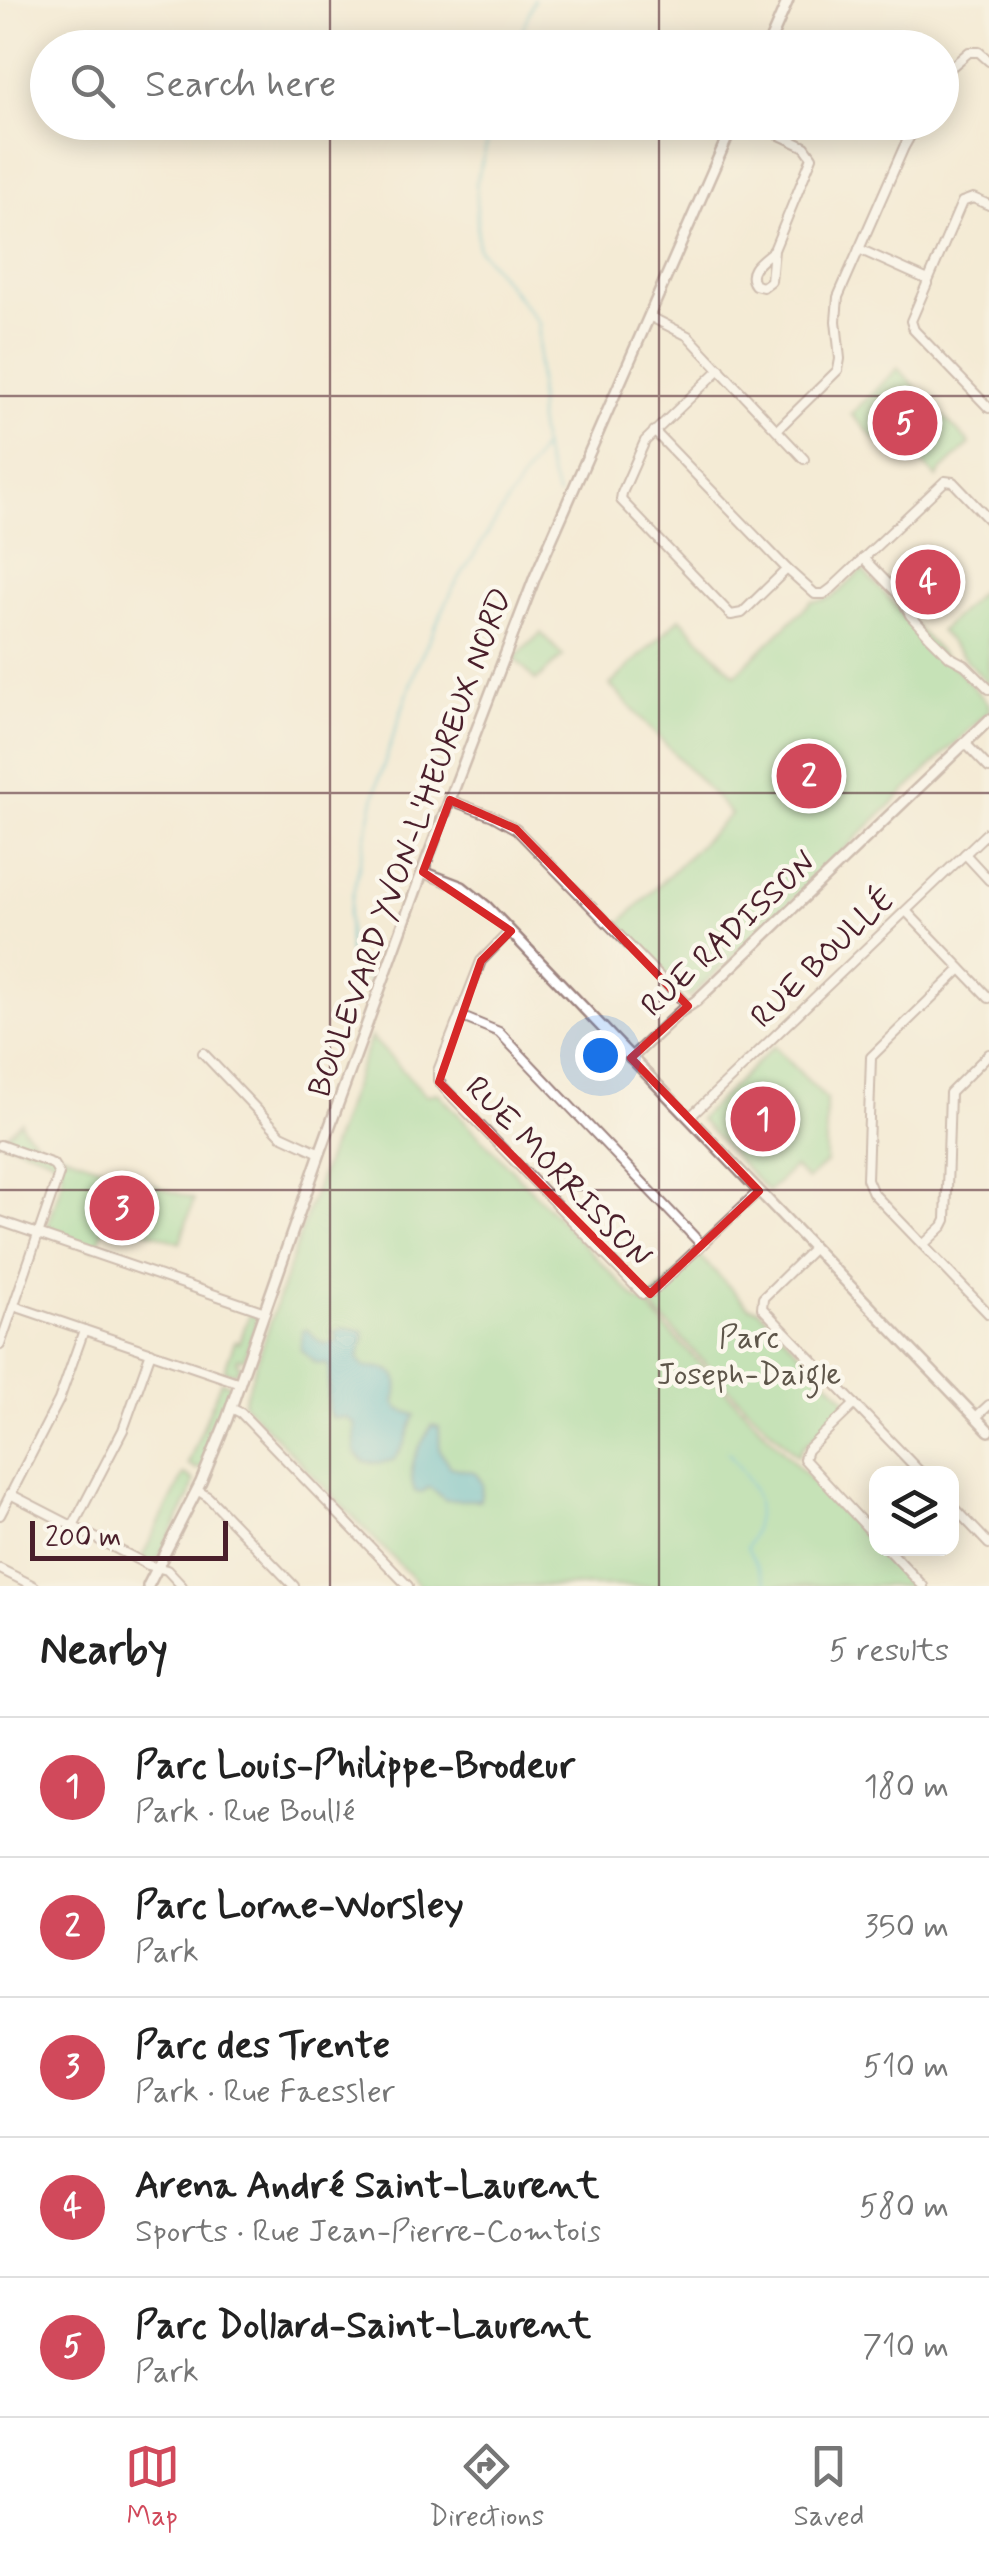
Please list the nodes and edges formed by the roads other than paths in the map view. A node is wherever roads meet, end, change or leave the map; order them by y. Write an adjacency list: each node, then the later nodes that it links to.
1 (788, 0): 2 (street)
2 (775, 30)
3 (959, 61): 4 (street)
4 (989, 61)
5 (726, 140): 12 (street, BOULEVARD YVON-L'HEUREUX NORD)
6 (790, 140): 10 (street)
7 (908, 140): 9 (street)
8 (989, 205): 11 (street)
9 (859, 249): 11 (street); 15 (street)
10 (774, 250): 10 (street)
11 (928, 280): 14 (street)
12 (649, 316): 13 (street); 25 (street, BOULEVARD YVON-L'HEUREUX NORD)
13 (720, 369): 15 (street); 16 (street)
14 (989, 408)
15 (777, 430): 17 (street)
16 (654, 432): 20 (street); 20 (street)
17 (804, 458)
18 (989, 520): 19 (street)
19 (863, 558): 20 (street); 21 (street)
20 (787, 569)
21 (989, 689)
22 (989, 720): 23 (street, RUE RADISSON)
23 (965, 743): 24 (street); 34 (street, RUE RADISSON)
24 (989, 768)
25 (450, 800): 28 (street, BOULEVARD YVON-L'HEUREUX NORD); 34 (street)
26 (989, 831): 27 (street, RUE BOULLÉ)
27 (965, 854): 29 (street); 30 (street, RUE BOULLÉ)
28 (423, 872): 31 (street); 41 (street, BOULEVARD YVON-L'HEUREUX NORD)
29 (989, 880)
30 (906, 911): 32 (street); 39 (street, RUE BOULLÉ)
31 (510, 931): 35 (street); 38 (street)
32 (962, 969): 33 (street); 46 (street)
33 (989, 998)
34 (688, 1006): 38 (street, RUE RADISSON)
35 (460, 1016): 45 (street); 45 (street, RUE MORRISSON)
36 (203, 1054): 41 (street)
37 (989, 1054): 46 (street)
38 (631, 1058): 39 (street)
39 (690, 1118): 42 (street)
40 (0, 1145): 44 (street)
41 (320, 1153): 49 (street, BOULEVARD YVON-L'HEUREUX NORD)
42 (758, 1191): 45 (street); 47 (street)
43 (0, 1221): 44 (street)
44 (39, 1234): 48 (street); 49 (street)
45 (702, 1244)
46 (923, 1245): 50 (street)
47 (814, 1248): 55 (street); 58 (street)
48 (14, 1306): 51 (street); 52 (street)
49 (265, 1312): 54 (street, BOULEVARD YVON-L'HEUREUX NORD)
50 (989, 1314)
51 (84, 1330): 53 (street); 62 (street)
52 (0, 1345)
53 (151, 1352): 54 (street); 65 (street)
54 (240, 1383): 57 (street, BOULEVARD YVON-L'HEUREUX NORD)
55 (856, 1404): 60 (street); 66 (street)
56 (989, 1405): 58 (street)
57 (232, 1408): 61 (street, BOULEVARD YVON-L'HEUREUX NORD); 75 (street)
58 (976, 1418): 59 (street)
59 (989, 1431)
60 (914, 1466)
61 (197, 1490): 69 (street, BOULEVARD YVON-L'HEUREUX NORD); 74 (street)
62 (10, 1494): 64 (street); 65 (street)
63 (959, 1512): 67 (street)
64 (0, 1514)
65 (73, 1526): 69 (street)
66 (869, 1530)
67 (989, 1544)
68 (895, 1556): 76 (street)
69 (158, 1568): 72 (street, BOULEVARD YVON-L'HEUREUX NORD); 73 (street)
70 (0, 1569): 71 (street)
71 (34, 1586)
72 (148, 1586)
73 (182, 1586)
74 (294, 1586)
75 (408, 1586)
76 (923, 1586)

